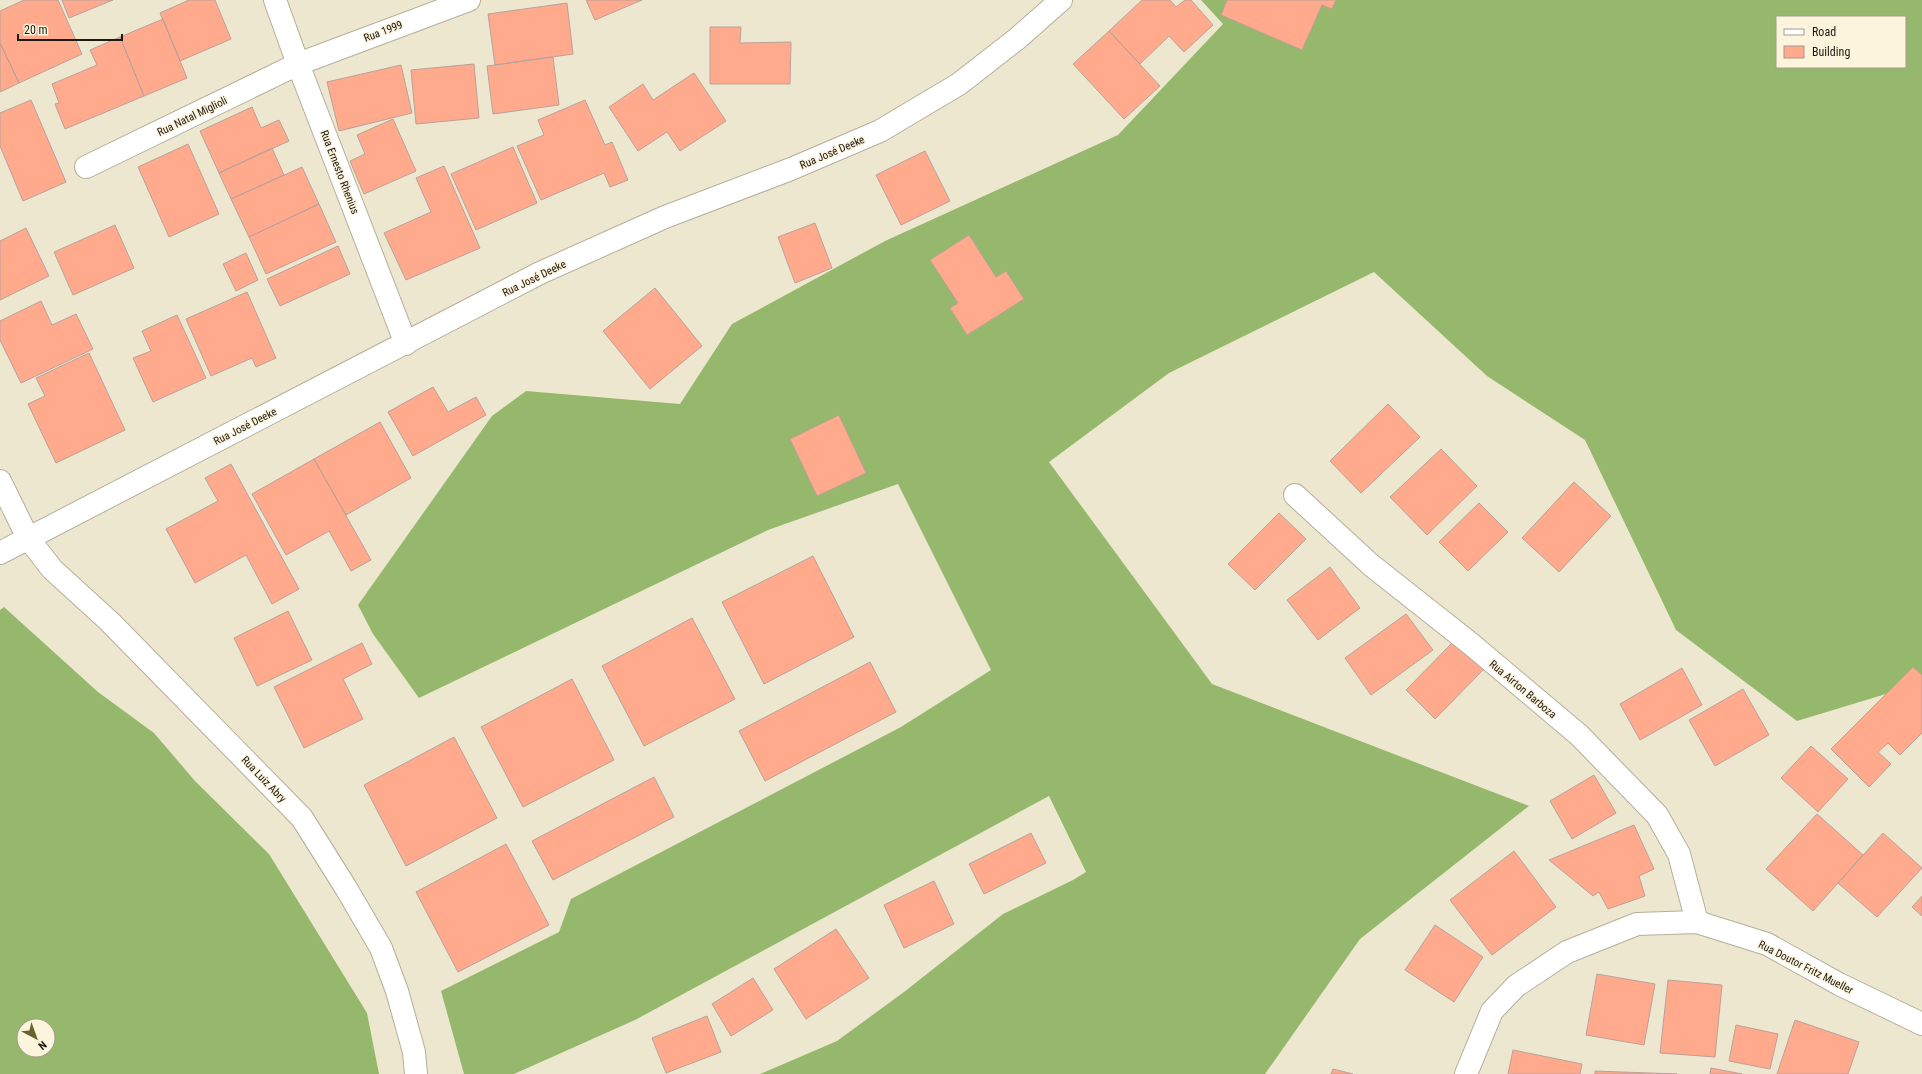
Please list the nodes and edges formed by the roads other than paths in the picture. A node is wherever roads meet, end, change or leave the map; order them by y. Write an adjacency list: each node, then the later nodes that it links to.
1 (275, 0): 4 (street, Rua Ernesto Rhenius)
2 (469, 0): 4 (street, Rua 1999)
3 (1060, 0): 6 (street, Rua José Deeke)
4 (298, 64): 5 (street, Rua Natal Miglioli); 6 (street, Rua Ernesto Rhenius)
5 (86, 168)
6 (406, 344): 9 (street, Rua José Deeke)
7 (0, 481): 9 (street, Rua Luiz Abry)
8 (1296, 495): 11 (street, Rua Airton Barboza)
9 (28, 538): 10 (street, Rua José Deeke); 13 (street, Rua Luiz Abry)
10 (0, 553)
11 (1697, 922): 12 (street, Rua Doutor Fritz Mueller); 14 (street, Rua Doutor Fritz Mueller)
12 (1922, 1024)
13 (416, 1074)
14 (1466, 1074)

